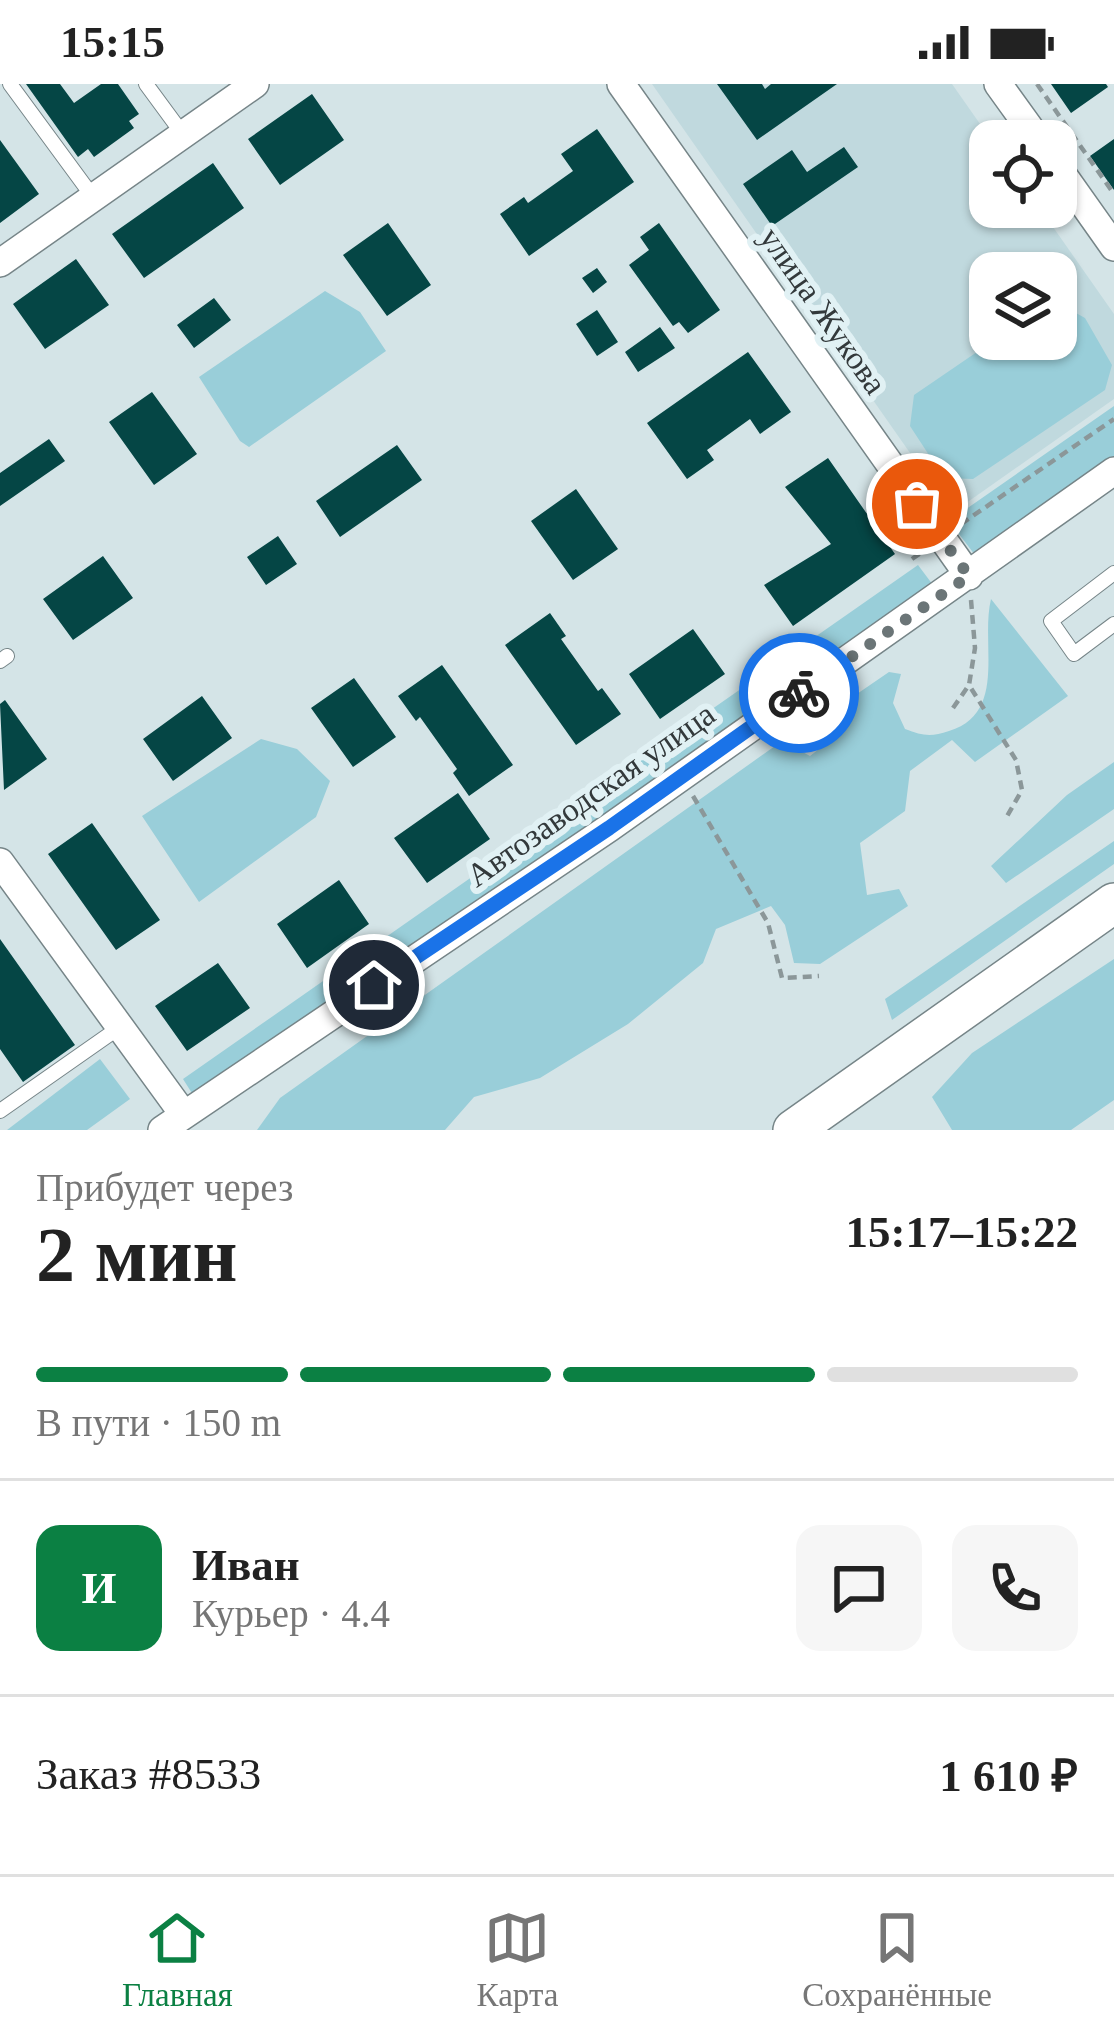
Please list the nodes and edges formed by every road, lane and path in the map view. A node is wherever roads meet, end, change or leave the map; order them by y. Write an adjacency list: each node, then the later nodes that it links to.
1 (10, 84): 11 (lane)
2 (146, 84): 8 (lane)
3 (254, 84): 8 (street)
4 (621, 84): 16 (street, улица Жукова)
5 (998, 84): 7 (street)
6 (1036, 84): 9 (path)
7 (1024, 120)
8 (182, 134): 11 (street)
9 (1114, 194)
10 (1077, 195): 12 (street)
11 (92, 197): 13 (street)
12 (1114, 247)
13 (0, 263)
14 (1114, 418): 16 (path)
15 (1114, 471): 19 (street, Автозаводская улица)
16 (940, 538): 17 (path); 19 (street, улица Жукова)
17 (912, 559)
18 (1114, 573): 20 (lane)
19 (969, 576): 21 (path); 23 (street, Автозаводская улица)
20 (1114, 624)
21 (969, 685): 22 (path); 24 (path)
22 (953, 708)
23 (682, 775): 27 (path); 30 (street, Автозаводская улица)
24 (1006, 818)
25 (0, 862): 28 (street)
26 (1114, 903): 31 (main road)
27 (819, 976)
28 (120, 1028): 29 (lane); 30 (street)
29 (0, 1111)
30 (173, 1122)
31 (793, 1130)

